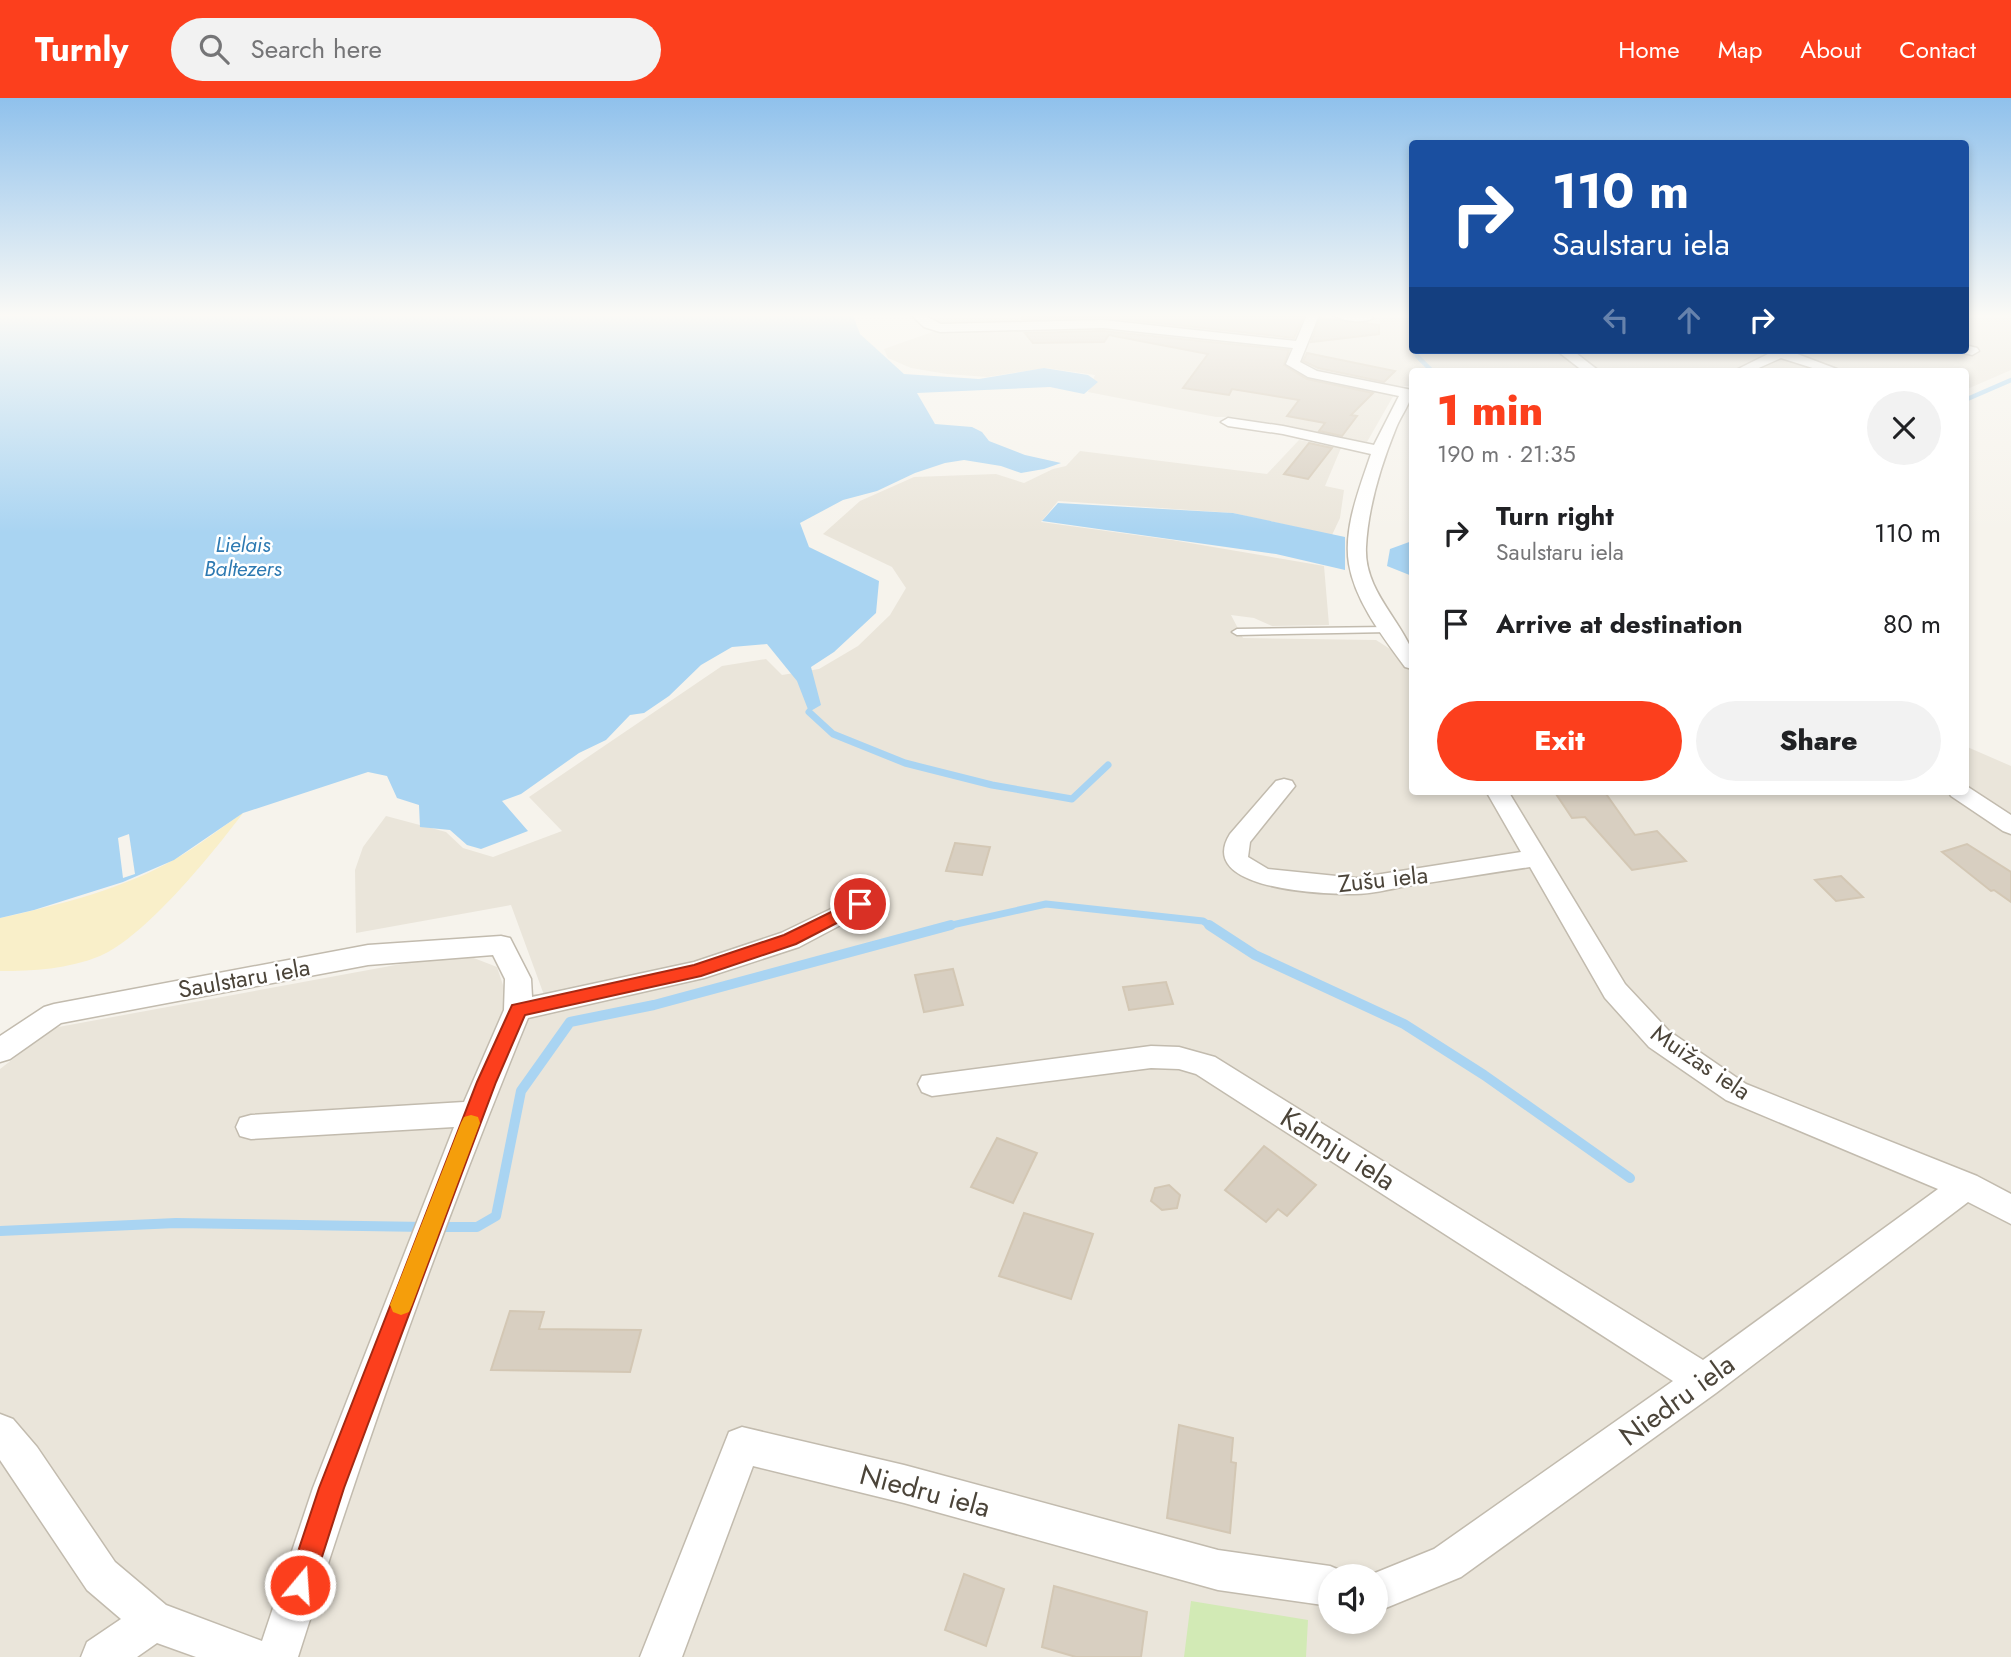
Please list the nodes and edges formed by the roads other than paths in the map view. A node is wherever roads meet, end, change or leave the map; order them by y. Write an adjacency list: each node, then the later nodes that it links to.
1 (1380, 388): 2 (street)
2 (1409, 394)
3 (1409, 395): 5 (street)
4 (1228, 422): 5 (street)
5 (1380, 451): 6 (street)
6 (1388, 630): 7 (lane); 8 (street)
7 (1237, 632)
8 (1409, 659)
9 (1284, 786): 13 (street, Zušu iela)
10 (1499, 795): 13 (street, Muižas iela)
11 (1965, 795): 12 (street)
12 (2011, 826)
13 (1534, 858): 20 (street, Muižas iela)
14 (860, 904): 15 (street)
15 (518, 1010): 16 (street, Saulstaru iela); 18 (street)
16 (0, 1051)
17 (932, 1084): 22 (street, Kalmju iela)
18 (474, 1114): 19 (street); 29 (street)
19 (251, 1127)
20 (1966, 1186): 21 (street, Muižas iela); 22 (street, Niedru iela)
21 (2011, 1210)
22 (1704, 1381): 25 (street, Niedru iela)
23 (0, 1432): 26 (street)
24 (1318, 1584): 30 (street, Niedru iela)
25 (1388, 1586)
26 (153, 1621): 27 (street); 28 (street)
27 (102, 1657)
28 (251, 1657)
29 (277, 1657)
30 (661, 1657)

